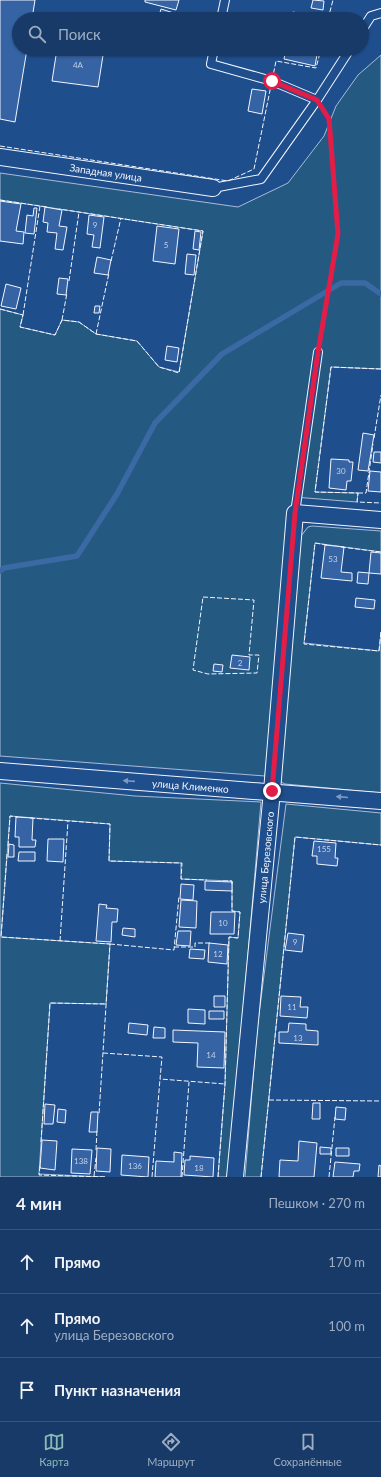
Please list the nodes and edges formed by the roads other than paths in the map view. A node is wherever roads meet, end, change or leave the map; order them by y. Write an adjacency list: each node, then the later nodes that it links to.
1 (225, 0): 2 (lane)
2 (222, 12)
3 (381, 13): 4 (lane)
4 (371, 16): 5 (lane); 6 (lane)
5 (381, 16)
6 (369, 19)
7 (213, 56): 9 (lane)
8 (345, 56): 9 (lane)
9 (317, 100): 11 (lane)
10 (0, 157): 11 (street, Западная улица)
11 (213, 188)
12 (318, 352): 13 (lane)
13 (295, 513): 14 (street); 16 (street, улица Березовского)
14 (381, 520)
15 (0, 771): 16 (street, улица Клименко, one-way to 15)
16 (272, 791): 17 (street, улица Клименко, one-way to 16); 18 (street, улица Березовского)
17 (381, 801)
18 (235, 1177)

